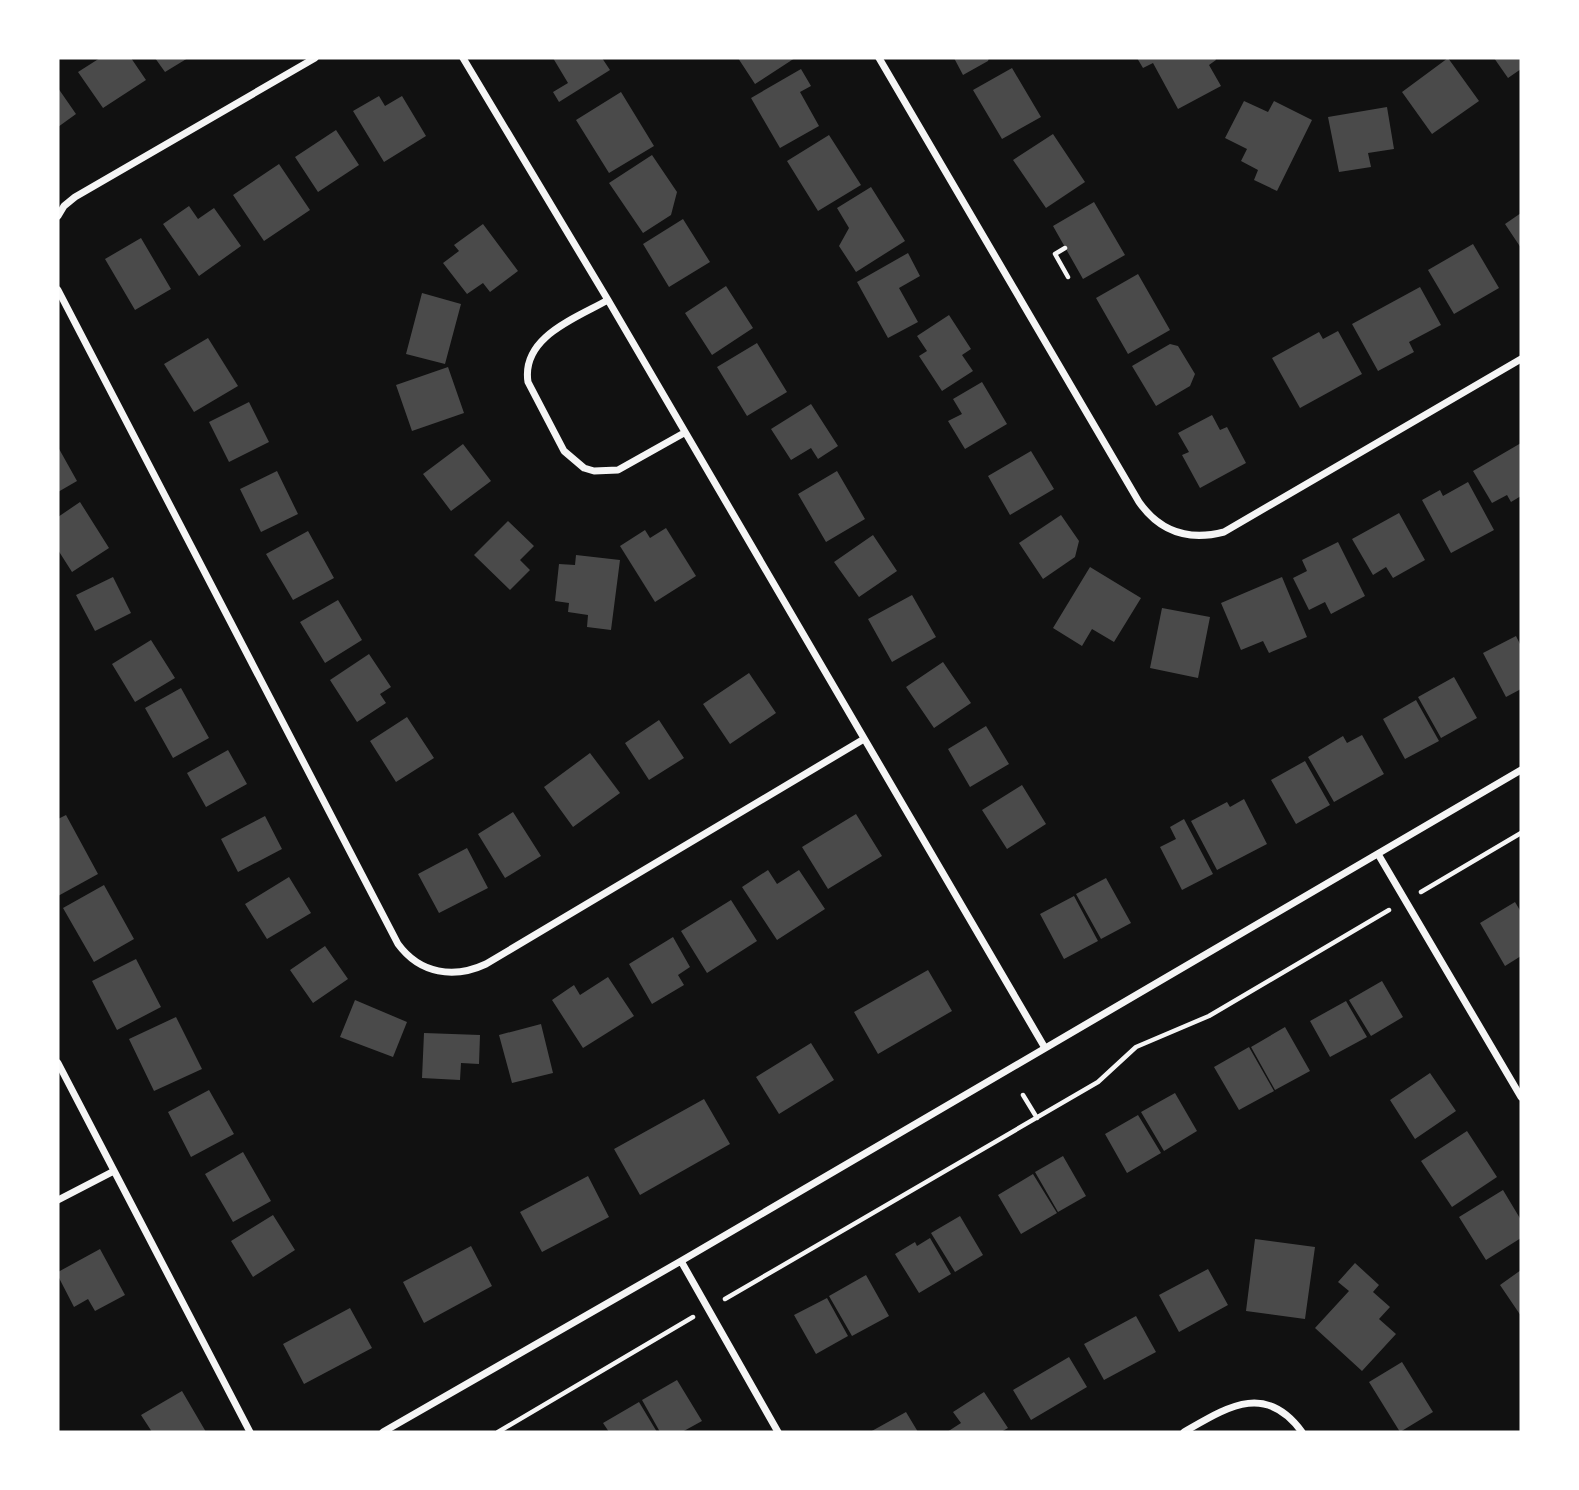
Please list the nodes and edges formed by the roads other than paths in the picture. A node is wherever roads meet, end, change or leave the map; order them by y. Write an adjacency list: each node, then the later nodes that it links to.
1 (315, 58): 4 (street)
2 (463, 58): 6 (street)
3 (879, 58): 7 (street)
4 (58, 216)
5 (58, 290): 9 (street)
6 (608, 300): 8 (street); 8 (street)
7 (1521, 359)
8 (684, 433): 9 (street)
9 (864, 739): 12 (street)
10 (1521, 769): 11 (street)
11 (1378, 854): 12 (street); 14 (street)
12 (1045, 1048): 17 (street)
13 (58, 1063): 15 (street)
14 (1521, 1097)
15 (114, 1171): 16 (street); 18 (street)
16 (58, 1200)
17 (681, 1261): 19 (street); 20 (street)
18 (250, 1432)
19 (383, 1432)
20 (778, 1432)
21 (1184, 1432): 22 (street)
22 (1302, 1432)

